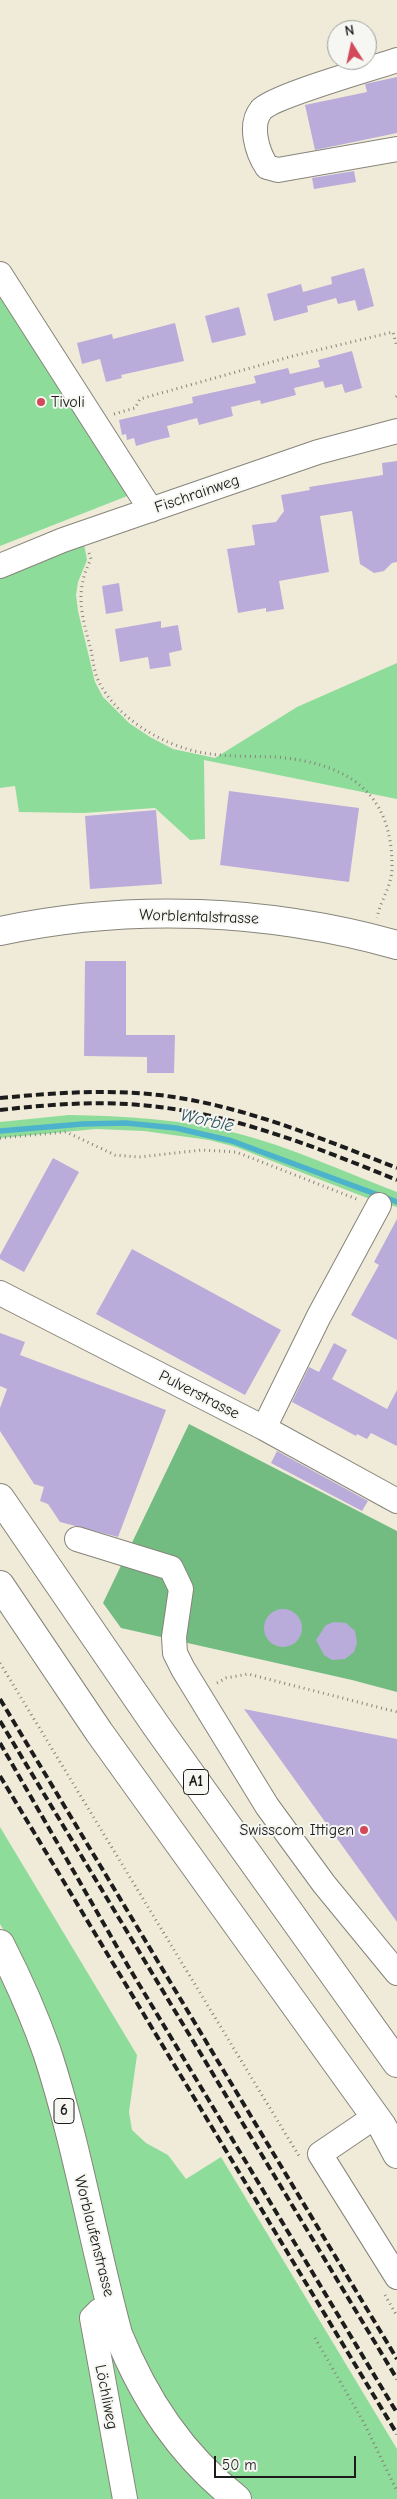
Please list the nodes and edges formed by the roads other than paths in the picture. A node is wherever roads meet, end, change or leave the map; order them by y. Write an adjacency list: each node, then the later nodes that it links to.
1 (397, 60): 2 (street)
2 (397, 149)
3 (0, 274): 5 (street)
4 (397, 431): 5 (street, Fischrainweg)
5 (151, 510): 6 (street, Fischrainweg)
6 (0, 566)
7 (0, 928): 8 (main road, Worblentalstrasse)
8 (386, 942)
9 (379, 1205): 11 (street)
10 (0, 1292): 11 (street, Pulverstrasse)
11 (264, 1428): 13 (street, Pulverstrasse)
12 (0, 1498): 18 (main road, A1)
13 (397, 1501)
14 (77, 1539): 17 (street)
15 (0, 1585): 19 (main road)
16 (0, 1944): 22 (main road, Worblaufenstrasse / 6)
17 (397, 1973)
18 (397, 2064)
19 (385, 2128): 20 (main road); 21 (street)
20 (397, 2154)
21 (390, 2285)
22 (111, 2308): 23 (street, Löchliweg); 24 (main road, Worblaufenstrasse / 6)
23 (125, 2499)
24 (237, 2499)

